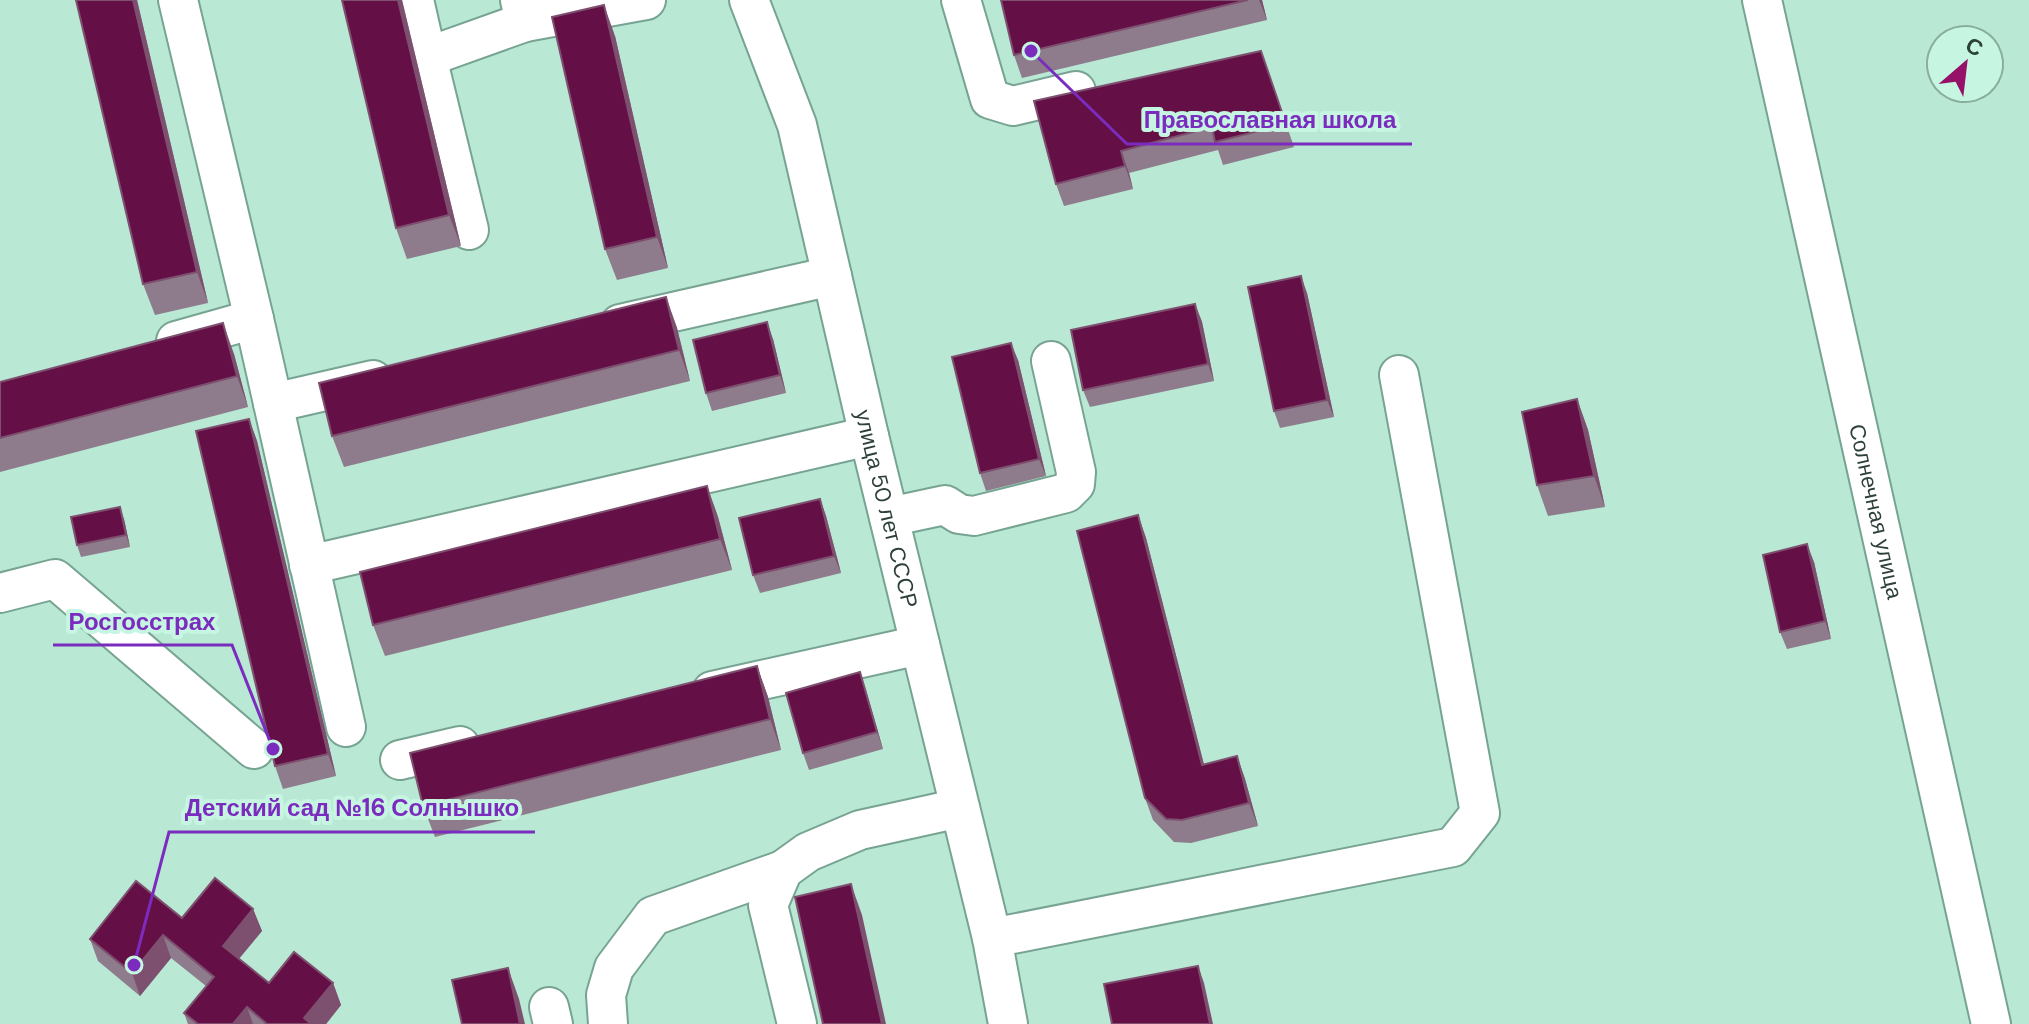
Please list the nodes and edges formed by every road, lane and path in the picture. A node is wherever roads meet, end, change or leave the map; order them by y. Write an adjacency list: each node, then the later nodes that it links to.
1 (178, 0): 12 (street)
2 (414, 0): 8 (street)
3 (646, 0): 7 (street)
4 (749, 0): 11 (street, улица 50 лет СССР)
5 (961, 0): 9 (street)
6 (1762, 0): 35 (street, Солнечная улица)
7 (522, 11): 8 (street)
8 (427, 57): 10 (street)
9 (1076, 91)
10 (469, 230)
11 (832, 276): 13 (street); 19 (street, улица 50 лет СССР)
12 (254, 319): 14 (street); 18 (street)
13 (583, 332)
14 (150, 348)
15 (1051, 361): 20 (street)
16 (413, 371): 18 (street)
17 (1399, 375): 31 (street)
18 (273, 403): 21 (street)
19 (869, 436): 20 (street, улица 50 лет СССР); 21 (street)
20 (889, 517): 23 (street, улица 50 лет СССР)
21 (309, 565): 25 (street)
22 (0, 593): 27 (street)
23 (920, 645): 24 (street); 29 (street, улица 50 лет СССР)
24 (675, 699)
25 (346, 727)
26 (492, 739): 28 (street)
27 (254, 749)
28 (400, 760)
29 (960, 808): 30 (street); 31 (street, улица 50 лет СССР)
30 (783, 870): 32 (street); 33 (street)
31 (992, 938): 34 (street, улица 50 лет СССР)
32 (608, 1024)
33 (797, 1024)
34 (1008, 1024)
35 (1991, 1024)

